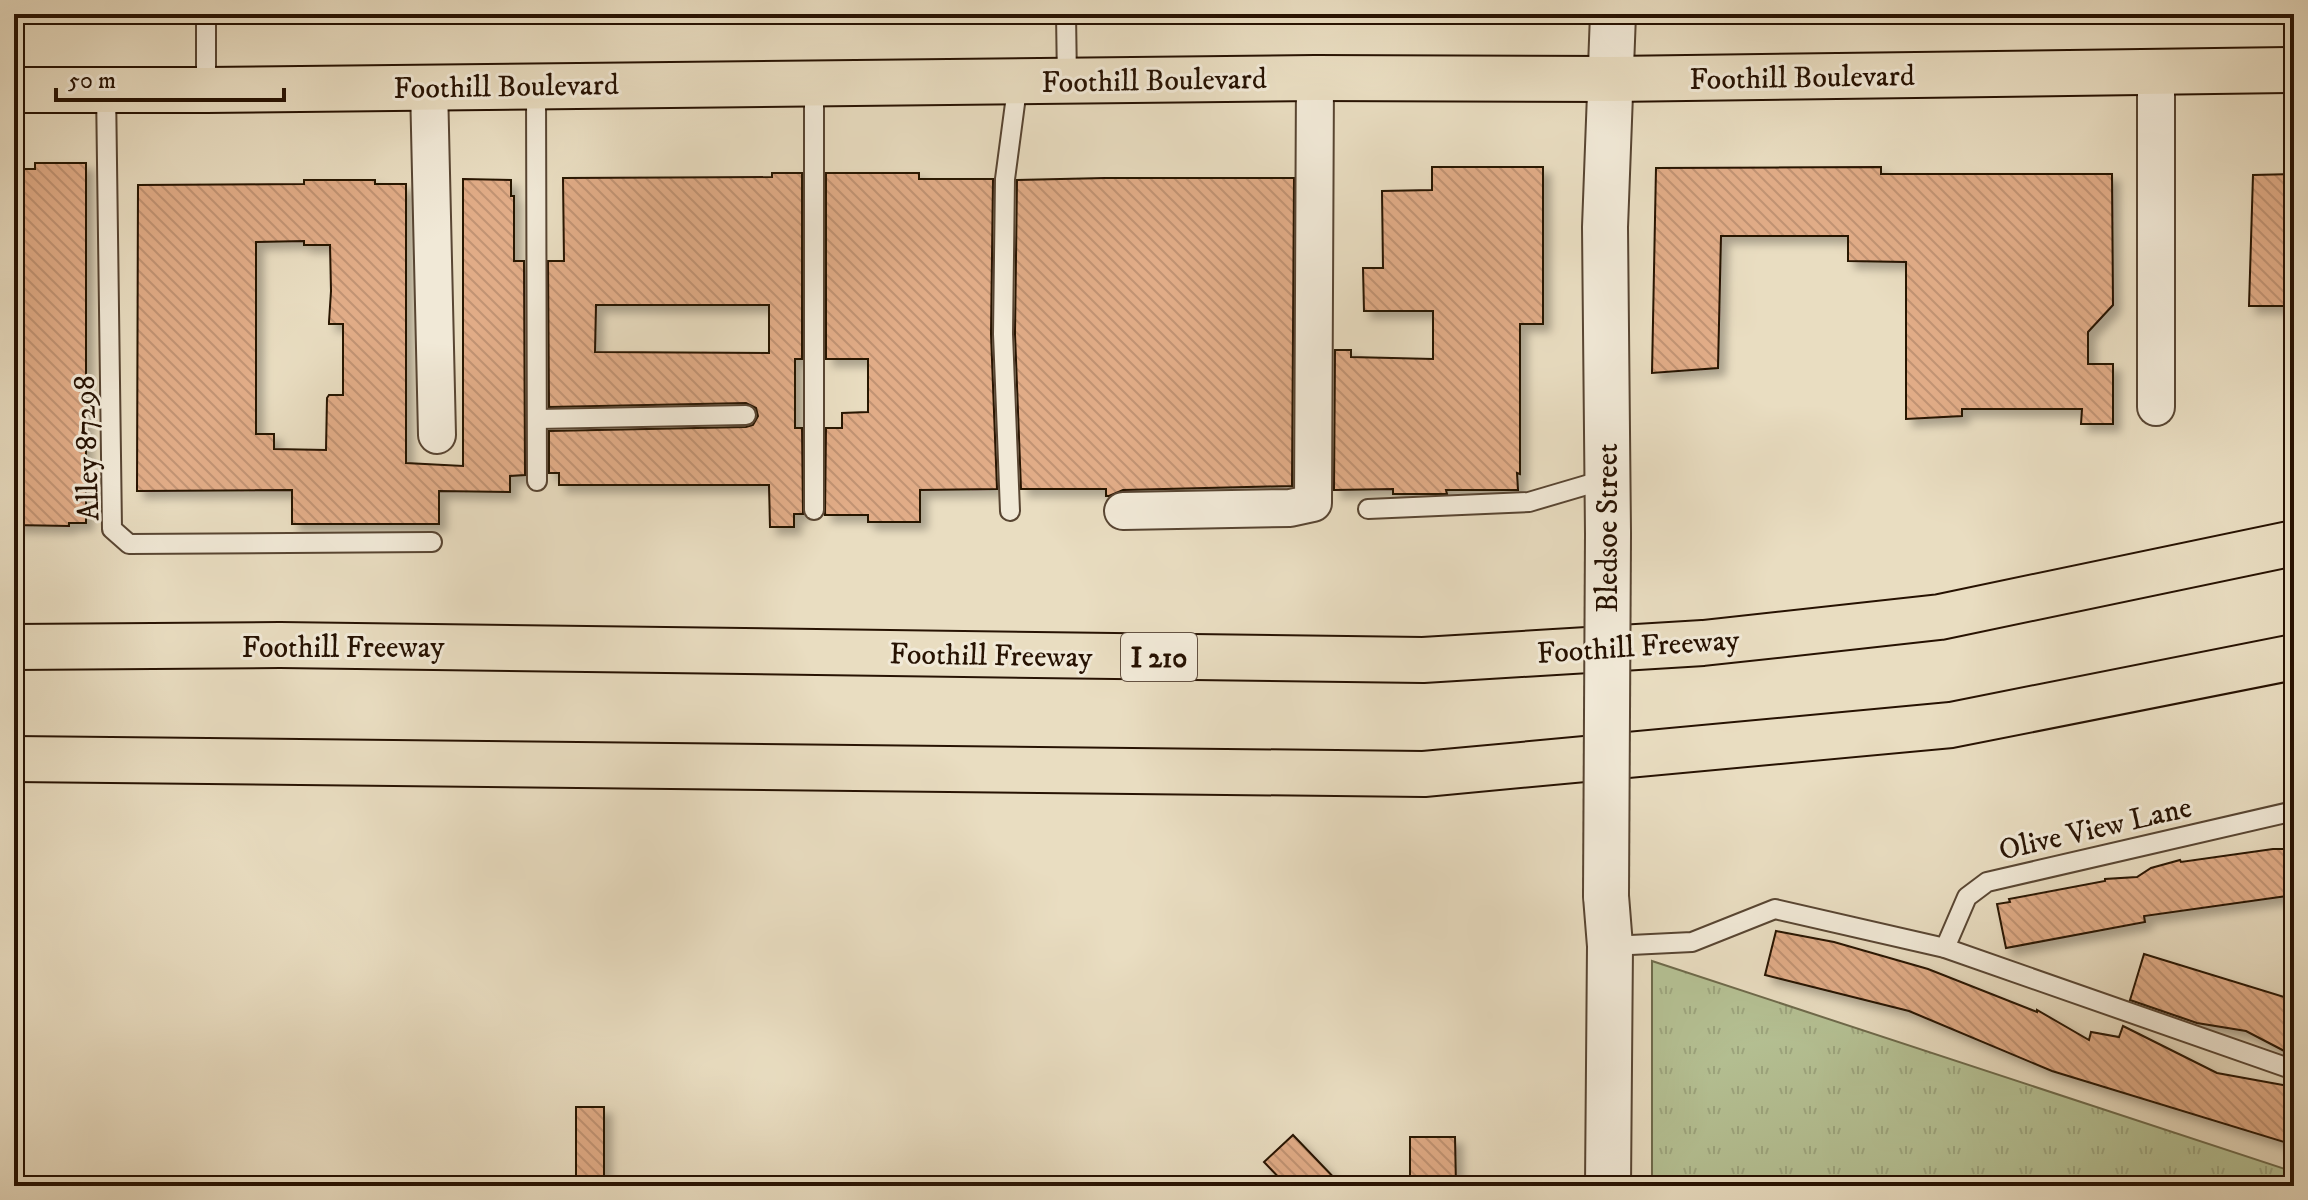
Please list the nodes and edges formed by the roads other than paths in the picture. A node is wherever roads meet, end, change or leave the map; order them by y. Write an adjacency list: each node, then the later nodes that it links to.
1 (206, 14): 15 (lane)
2 (1066, 14): 9 (lane)
3 (1613, 14): 7 (street, Bledsoe Street)
4 (2294, 70): 5 (main road, Foothill Boulevard)
5 (2156, 71): 7 (main road, Foothill Boulevard); 16 (street)
6 (1315, 78): 7 (main road, Foothill Boulevard); 9 (main road, Foothill Boulevard); 25 (street)
7 (1612, 79): 20 (street, Bledsoe Street)
8 (1018, 81): 9 (main road, Foothill Boulevard); 10 (main road, Foothill Boulevard); 24 (lane)
9 (1067, 81)
10 (814, 83): 11 (main road, Foothill Boulevard); 23 (lane)
11 (536, 85): 12 (main road, Foothill Boulevard); 18 (lane)
12 (429, 86): 15 (main road, Foothill Boulevard); 19 (street)
13 (106, 89): 14 (main road, Foothill Boulevard); 15 (main road, Foothill Boulevard); 26 (lane, Alley 87298)
14 (14, 90)
15 (206, 90)
16 (2156, 407)
17 (746, 415): 18 (lane)
18 (538, 419): 21 (lane)
19 (437, 435)
20 (1607, 479): 22 (lane); 32 (street, Bledsoe Street, bridge)
21 (537, 481)
22 (1368, 509)
23 (814, 510)
24 (1010, 511)
25 (1123, 511)
26 (432, 542)
27 (2294, 543): 28 (main road, Foothill Freeway / I 210)
28 (14, 647)
29 (2294, 657): 30 (main road)
30 (14, 759)
31 (2294, 811): 33 (lane, Olive View Lane)
32 (1610, 946): 33 (lane); 35 (street, Bledsoe Street)
33 (1945, 948): 34 (lane)
34 (2294, 1070)
35 (1608, 1186)

